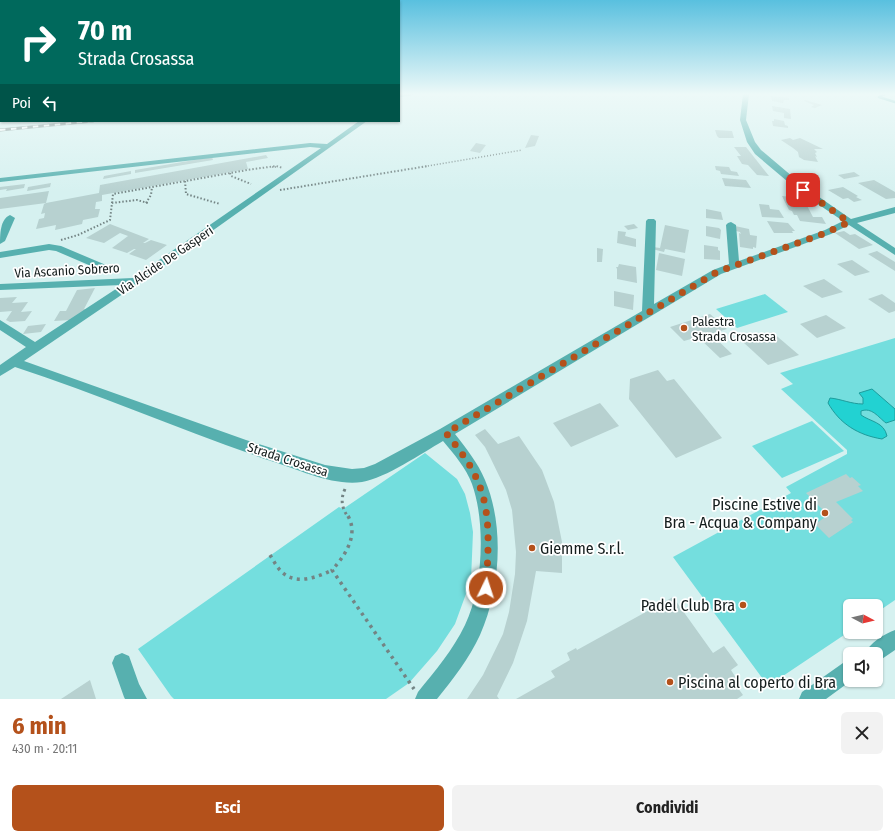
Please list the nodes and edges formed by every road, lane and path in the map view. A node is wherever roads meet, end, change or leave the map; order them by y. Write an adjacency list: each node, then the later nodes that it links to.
1 (357, 127): 3 (street, Via Alcide De Gasperi)
2 (745, 127): 17 (street)
3 (328, 146): 5 (street, Via Alcide De Gasperi); 7 (street)
4 (522, 150): 11 (path)
5 (293, 170): 6 (path); 11 (street, Via Alcide De Gasperi)
6 (230, 173): 8 (path); 9 (path)
7 (0, 180)
8 (185, 181): 10 (path); 13 (path)
9 (251, 184)
10 (152, 187): 12 (path); 12 (path)
11 (262, 193): 25 (street, Via Alcide De Gasperi)
12 (112, 203): 20 (path)
13 (220, 204)
14 (895, 210): 17 (street, Strada Crosassa)
15 (10, 218): 19 (street)
16 (651, 221): 27 (street)
17 (849, 222): 21 (street); 23 (street, Strada Crosassa)
18 (731, 225): 23 (street)
19 (0, 240)
20 (49, 247): 22 (street); 24 (street)
21 (895, 252)
22 (0, 255)
23 (734, 266): 27 (street, Strada Crosassa)
24 (102, 267)
25 (135, 281): 26 (street, Via Ascanio Sobrero); 29 (street, Via Alcide De Gasperi)
26 (0, 287)
27 (648, 313): 32 (street, Strada Crosassa)
28 (0, 324): 29 (street)
29 (36, 348): 30 (street, Via Alcide De Gasperi)
30 (13, 362): 31 (street, Via Alcide De Gasperi); 33 (street, Strada Crosassa)
31 (0, 371)
32 (446, 433): 33 (street, Strada Crosassa); 40 (street)
33 (352, 476): 35 (path)
34 (270, 555): 35 (path)
35 (332, 570): 40 (path)
36 (895, 639): 37 (street)
37 (883, 648)
38 (122, 663): 41 (street)
39 (843, 675): 42 (street)
40 (421, 696)
41 (137, 699)
42 (809, 699)

